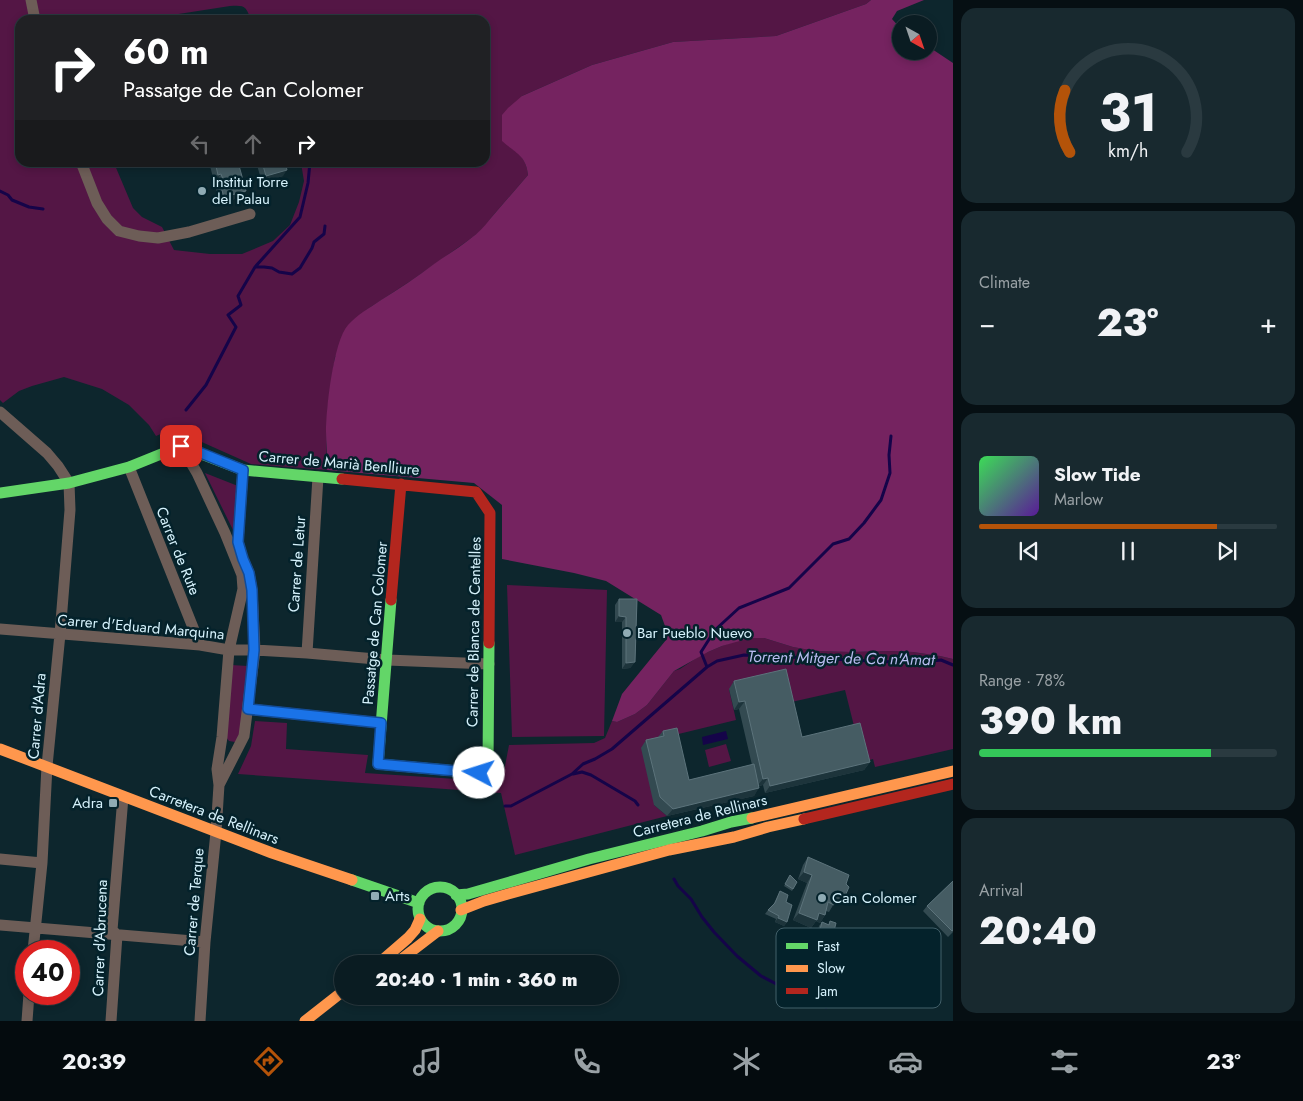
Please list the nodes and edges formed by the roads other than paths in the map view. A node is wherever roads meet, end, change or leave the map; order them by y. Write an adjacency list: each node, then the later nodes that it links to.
1 (31, 0): 2 (street)
2 (33, 15)
3 (83, 167): 4 (street)
4 (250, 214)
5 (0, 412): 10 (street)
6 (181, 446): 7 (street); 8 (street, Carrer de Marià Benlliure); 17 (street, Carrer de Terque)
7 (129, 467): 10 (street); 16 (street, Carrer de Rute)
8 (243, 470): 9 (street, Carrer de Marià Benlliure); 18 (street, Carrer de Terque)
9 (318, 477): 11 (street, Carrer de Marià Benlliure); 19 (street, Carrer de Letur)
10 (68, 483): 13 (street); 15 (street, Carrer d'Adra)
11 (401, 484): 12 (street, Carrer de Marià Benlliure); 20 (street, Passatge de Can Colomer)
12 (476, 492): 21 (street, Carrer de Blanca de Centelles)
13 (0, 493)
14 (0, 629): 15 (street, Carrer d'Eduard Marquina)
15 (60, 634): 16 (street, Carrer d'Eduard Marquina); 28 (street, Carrer d'Adra)
16 (200, 645): 17 (street, Carrer d'Eduard Marquina)
17 (229, 650): 18 (street, Carrer d'Eduard Marquina); 24 (street, Carrer de Terque)
18 (254, 650): 19 (street, Carrer d'Eduard Marquina); 22 (street, Carrer de Terque)
19 (306, 653): 20 (street, Carrer d'Eduard Marquina)
20 (387, 660): 21 (street, Carrer d'Eduard Marquina); 23 (street, Passatge de Can Colomer)
21 (489, 664): 27 (street, Carrer de Blanca de Centelles)
22 (248, 709): 23 (street); 25 (street, Carrer de Terque)
23 (381, 723): 27 (street, Passatge de Can Colomer)
24 (222, 737): 25 (street); 31 (street, Carrer de Terque)
25 (240, 744): 31 (street, Carrer de Terque)
26 (0, 749): 28 (street, Carretera de Rellinars)
27 (378, 764)
28 (47, 766): 32 (street, Carretera de Rellinars); 35 (street, Carrer d'Adra)
29 (953, 771): 36 (street, Carretera de Rellinars)
30 (953, 784): 38 (street, Carretera de Rellinars)
31 (219, 785): 33 (street, Carrer de Terque)
32 (123, 797): 33 (street, Carretera de Rellinars); 43 (street, Carrer d'Abrucena)
33 (216, 832): 37 (street, Carretera de Rellinars); 45 (street, Carrer de Terque)
34 (0, 859): 35 (street)
35 (42, 863): 41 (street, Carrer d'Adra)
36 (456, 895): 37 (street); 38 (street)
37 (419, 903): 39 (street)
38 (462, 910): 42 (street)
39 (420, 919): 42 (street); 46 (street)
40 (0, 925): 41 (street)
41 (35, 928): 43 (street); 44 (street, Carrer d'Adra)
42 (438, 931): 47 (street)
43 (117, 935): 45 (street); 52 (street, Carrer d'Abrucena)
44 (34, 940)
45 (205, 942): 53 (street, Carrer de Terque)
46 (388, 955)
47 (406, 955)
48 (334, 998): 54 (street)
49 (28, 1005): 51 (street)
50 (341, 1005): 55 (street)
51 (27, 1021)
52 (112, 1021)
53 (200, 1021)
54 (305, 1021)
55 (321, 1021)

